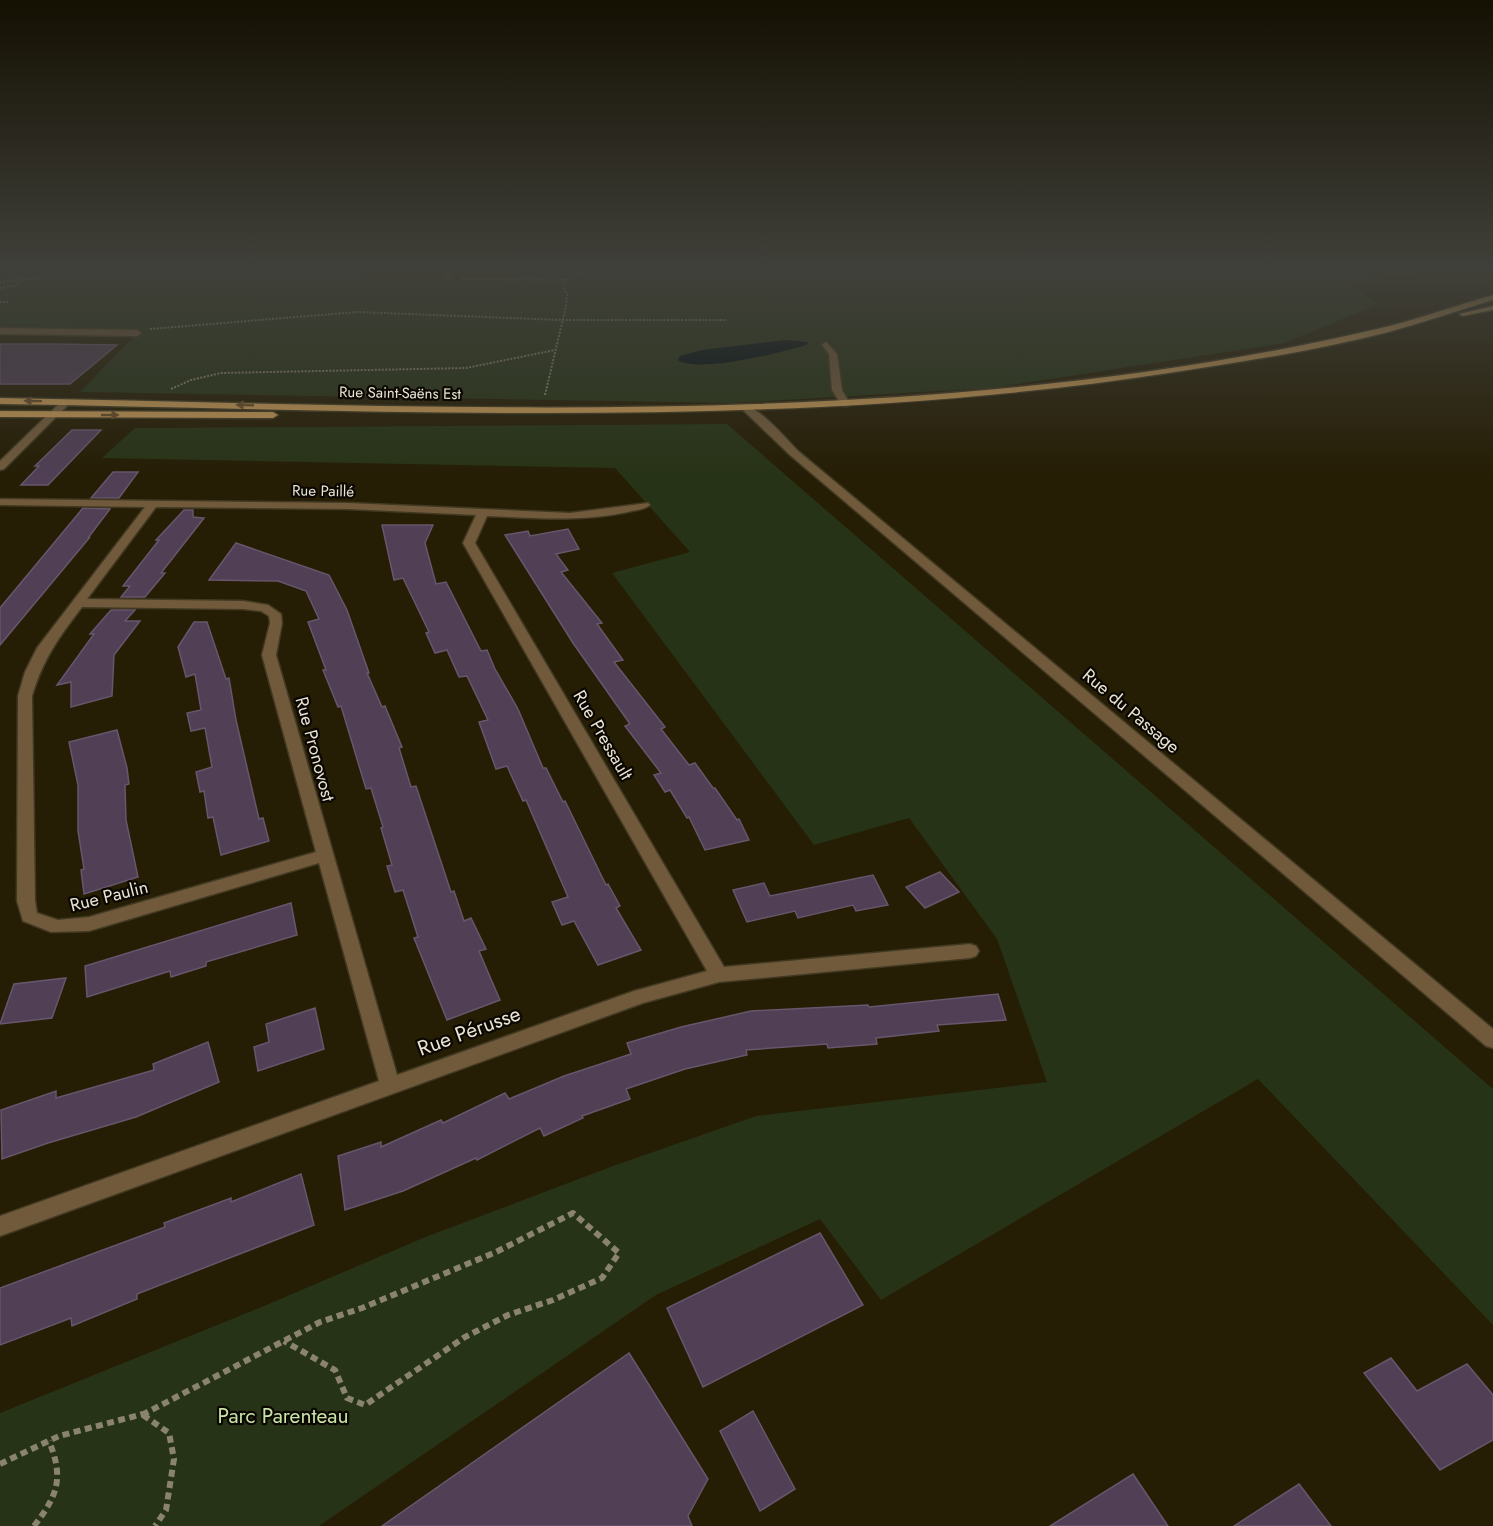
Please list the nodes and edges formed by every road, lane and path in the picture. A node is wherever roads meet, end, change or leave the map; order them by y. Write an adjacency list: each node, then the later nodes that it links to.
1 (558, 337): 4 (path)
2 (1350, 337): 8 (main road)
3 (826, 345): 8 (street)
4 (555, 350): 7 (path); 11 (path)
5 (0, 401): 6 (main road, Rue Saint-Saëns Est, one-way to 5)
6 (66, 402): 7 (main road, Rue Saint-Saëns Est); 13 (street)
7 (154, 403): 10 (main road, Rue Saint-Saëns Est, one-way to 7)
8 (845, 404): 9 (main road)
9 (746, 408): 11 (main road); 23 (street, Rue du Passage)
10 (471, 410): 11 (main road); 13 (main road, Rue Saint-Saëns Est, one-way to 10)
11 (541, 410)
12 (0, 414): 13 (main road, Rue Saint-Saëns Est)
13 (52, 415): 14 (street)
14 (0, 467)
15 (0, 502): 16 (street, Rue Paillé)
16 (153, 504): 18 (street, Rue Paillé); 19 (street, Rue Paulin)
17 (644, 505): 18 (street, Rue Paillé)
18 (483, 513): 22 (street, Rue Pressault)
19 (77, 603): 20 (street, Rue Pronovost); 20 (street, Rue Paulin)
20 (324, 856): 24 (street, Rue Pronovost)
21 (970, 951): 22 (street, Rue Pérusse)
22 (719, 975): 24 (street, Rue Pérusse)
23 (1493, 1040)
24 (390, 1085): 25 (street, Rue Pérusse)
25 (0, 1226)
26 (284, 1341): 26 (path); 27 (path)
27 (142, 1415): 28 (path); 31 (path)
28 (49, 1441): 29 (path); 30 (path)
29 (0, 1464)
30 (34, 1526)
31 (155, 1526)

